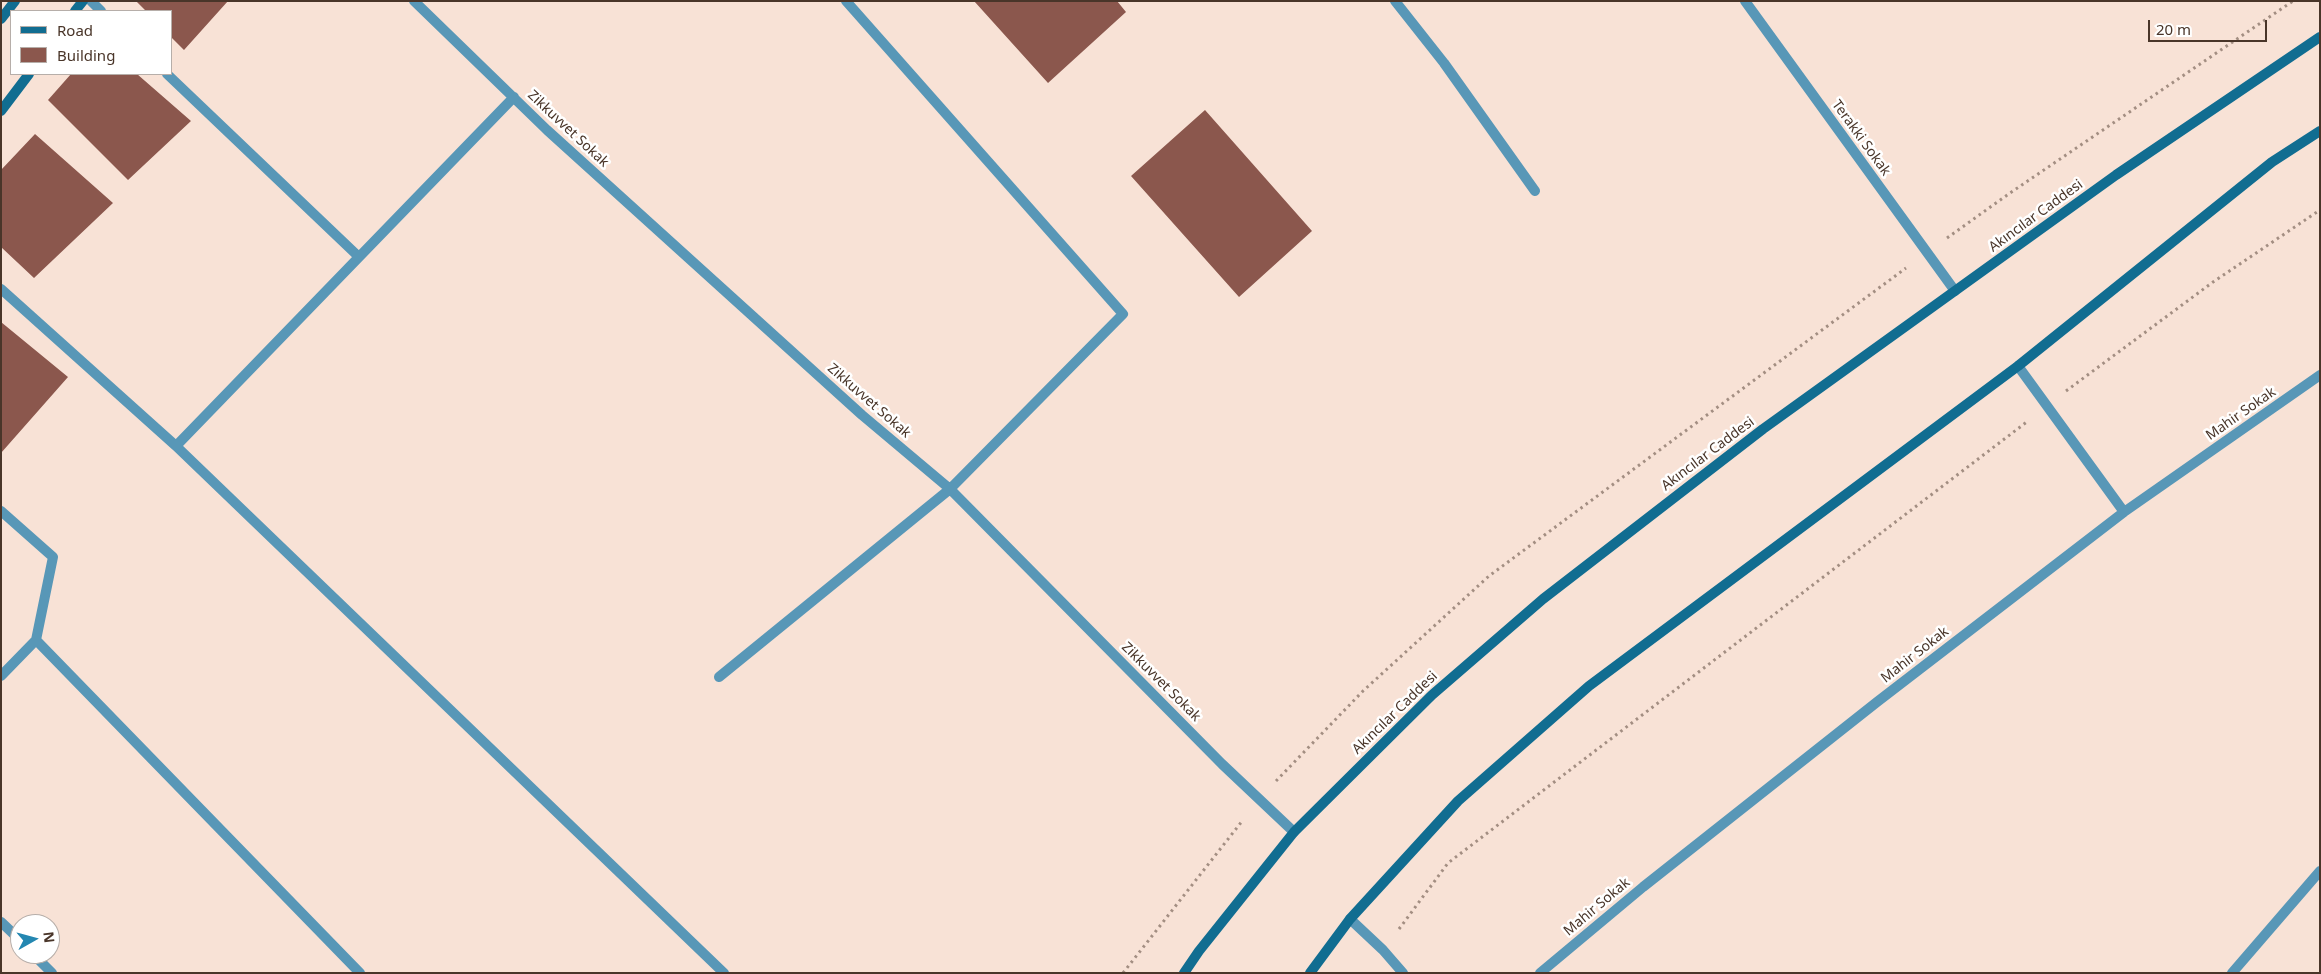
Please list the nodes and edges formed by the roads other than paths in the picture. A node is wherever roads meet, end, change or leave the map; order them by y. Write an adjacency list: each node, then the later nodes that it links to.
1 (14, 1): 8 (main road)
2 (91, 1): 7 (street)
3 (414, 1): 12 (street, Zikkuvvet Sokak)
4 (846, 1): 22 (street)
5 (1395, 1): 15 (street)
6 (1745, 1): 18 (street, Terakki Sokak)
7 (100, 10)
8 (1, 19)
9 (2320, 37): 18 (main road, Akıncılar Caddesi)
10 (28, 75): 13 (main road)
11 (168, 75): 16 (street)
12 (514, 98): 16 (street); 22 (street, Zikkuvvet Sokak)
13 (1, 111)
14 (2320, 131): 19 (main road)
15 (1535, 191)
16 (359, 257): 21 (street)
17 (1, 289): 21 (street)
18 (1955, 291): 28 (main road, Akıncılar Caddesi)
19 (2018, 366): 24 (street); 30 (main road)
20 (2320, 375): 24 (street, Mahir Sokak)
21 (176, 446): 32 (street)
22 (950, 489): 27 (street); 28 (street, Zikkuvvet Sokak)
23 (1, 511): 25 (street)
24 (2124, 512): 36 (street, Mahir Sokak)
25 (36, 640): 26 (street); 31 (street)
26 (1, 676)
27 (719, 677)
28 (1294, 832): 33 (main road, Akıncılar Caddesi)
29 (2320, 871): 37 (street)
30 (1350, 919): 34 (main road); 35 (street)
31 (360, 973)
32 (724, 973)
33 (1184, 973)
34 (1310, 973)
35 (1403, 973)
36 (1540, 973)
37 (2232, 973)

